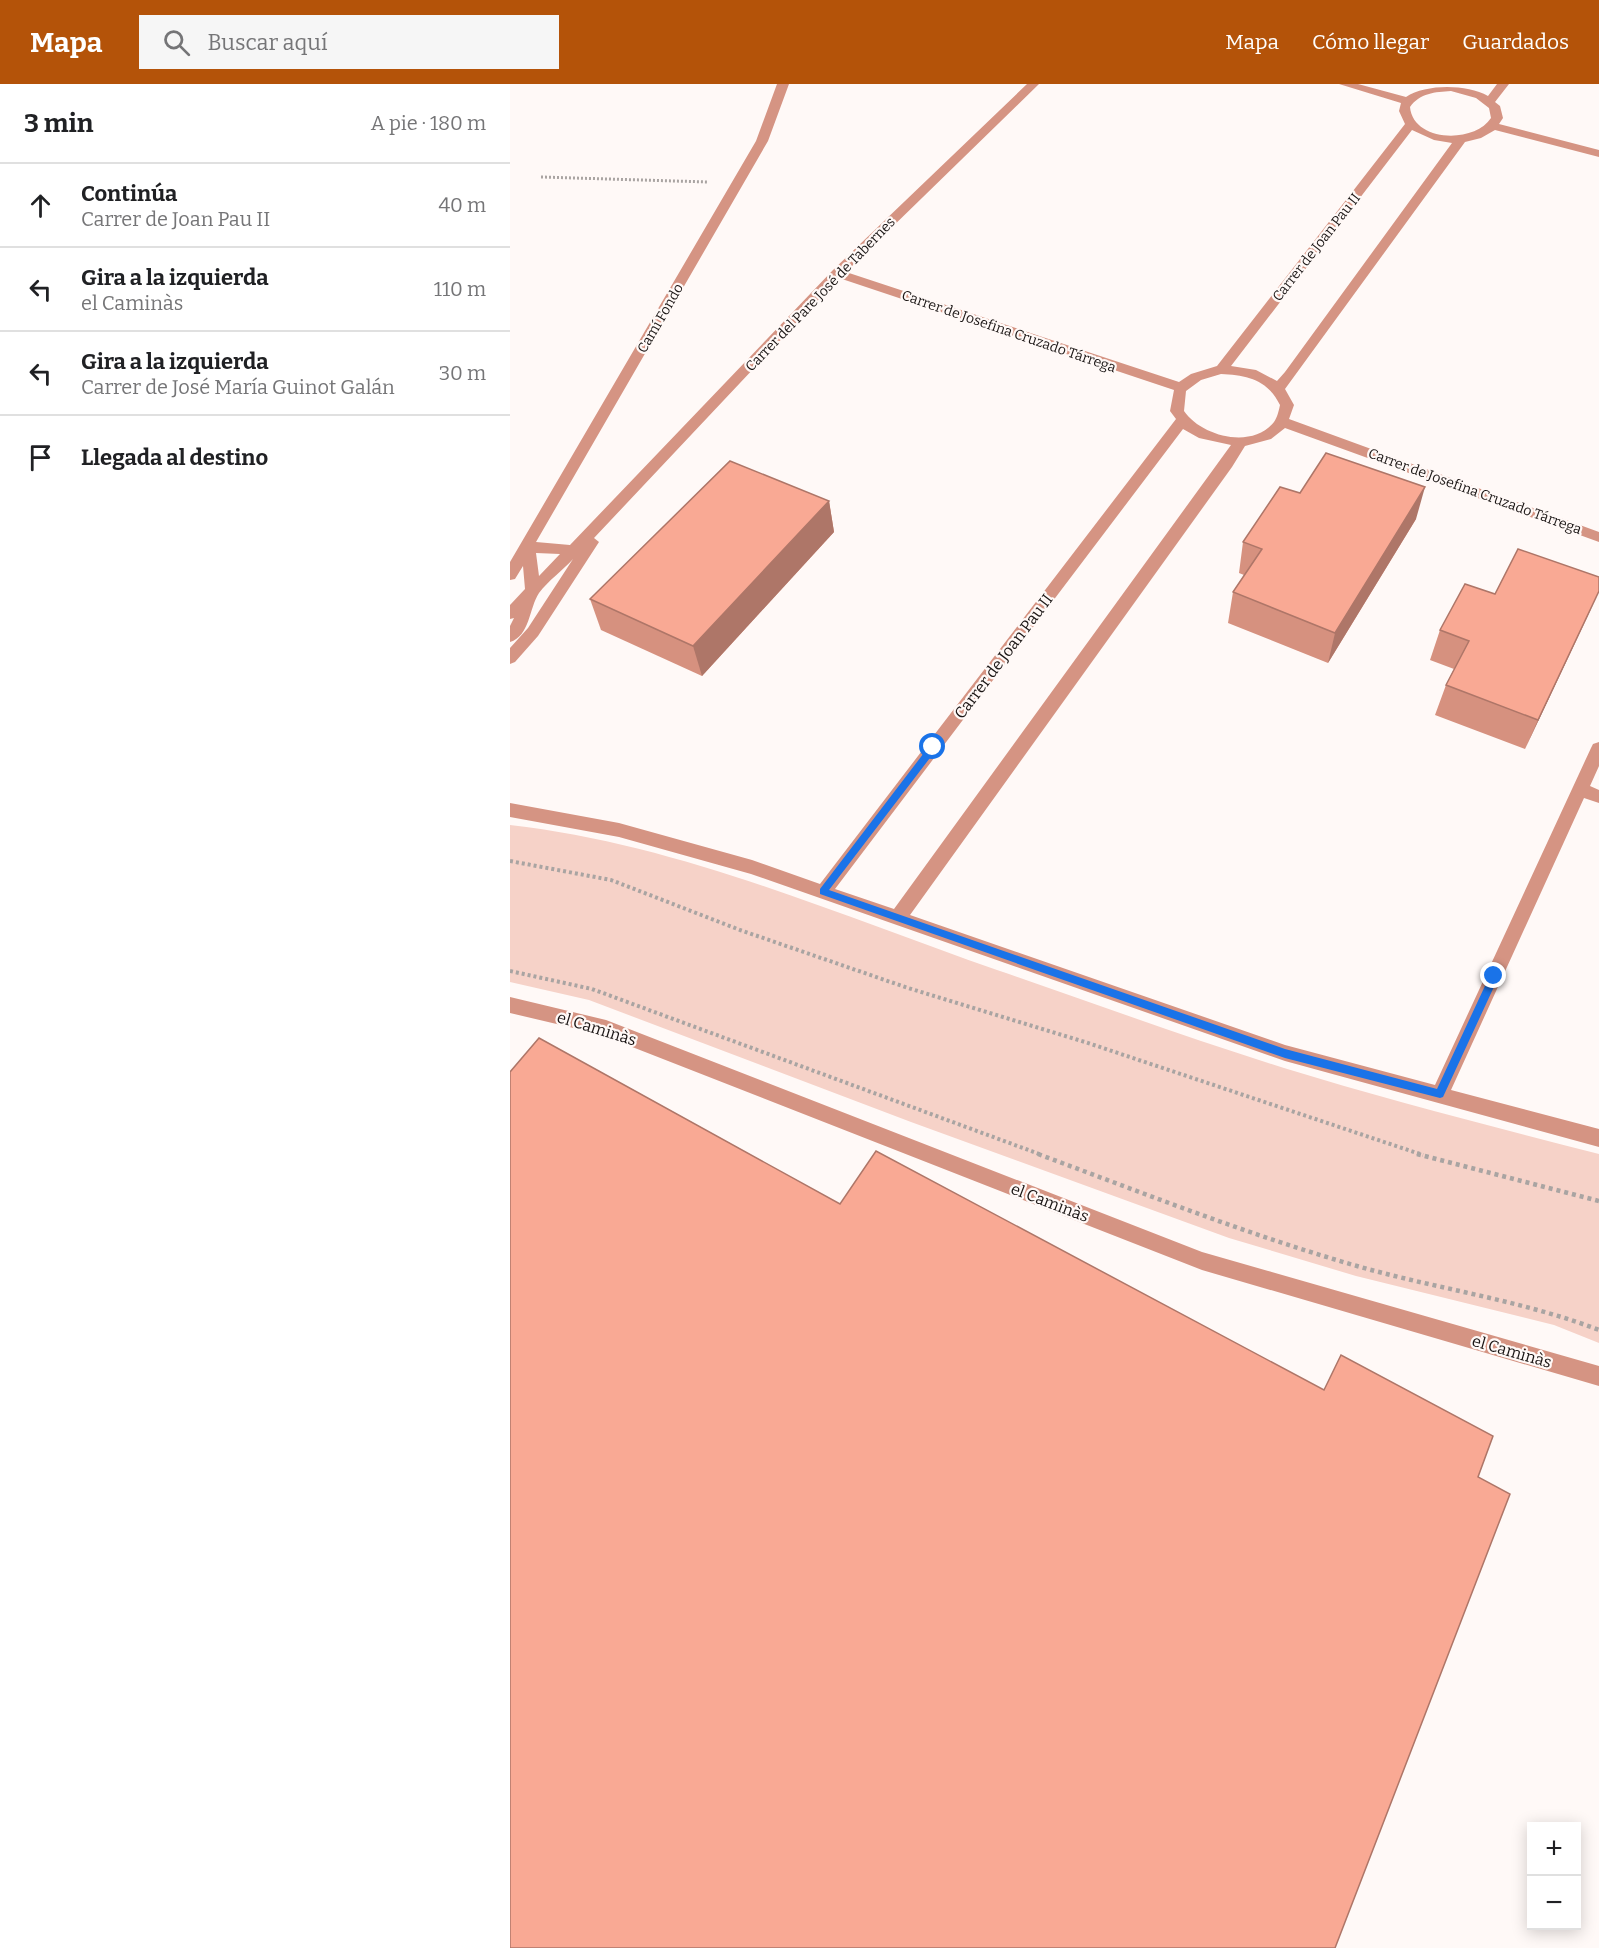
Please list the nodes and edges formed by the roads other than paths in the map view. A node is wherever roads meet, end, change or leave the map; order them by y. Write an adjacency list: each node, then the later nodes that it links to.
1 (783, 84): 21 (street, Camí Fondo)
2 (1033, 84): 12 (street, Carrer del Pare José de Tabernes)
3 (1345, 84): 6 (street)
4 (1503, 84): 7 (street)
5 (1440, 86): 6 (street); 7 (street)
6 (1407, 101): 8 (street)
7 (1489, 102): 9 (street)
8 (1411, 124): 10 (street); 13 (street, Carrer de Joan Pau II)
9 (1495, 126): 10 (street); 11 (street)
10 (1461, 139): 15 (street)
11 (1599, 154)
12 (837, 273): 14 (street, Carrer de Josefina Cruzado Tárrega); 19 (street, Carrer del Pare José de Tabernes)
13 (1221, 370): 14 (street); 15 (street)
14 (1182, 388): 16 (street)
15 (1278, 388): 17 (street)
16 (1182, 420): 18 (street); 32 (street, Carrer de Joan Pau II)
17 (1283, 422): 18 (street); 20 (street, Carrer de Josefina Cruzado Tárrega)
18 (1240, 442): 33 (street)
19 (613, 510): 22 (street, Carrer del Pare José de Tabernes); 27 (street, Carrer del Pare José de Tabernes)
20 (1599, 537)
21 (528, 547): 22 (street); 23 (street, Camí Fondo); 24 (street)
22 (573, 550): 24 (street, Carrer del Pare José de Tabernes)
23 (510, 575)
24 (533, 590): 25 (street, Carrer del Pare José de Tabernes); 26 (street)
25 (510, 614)
26 (510, 636)
27 (510, 658)
28 (1599, 748): 29 (street)
29 (1580, 789): 30 (street); 35 (street)
30 (1599, 797)
31 (510, 810): 32 (street)
32 (823, 892): 33 (street)
33 (898, 918): 35 (street)
34 (510, 1005): 37 (street, el Caminàs)
35 (1440, 1094): 36 (street)
36 (1599, 1138)
37 (1599, 1376)

